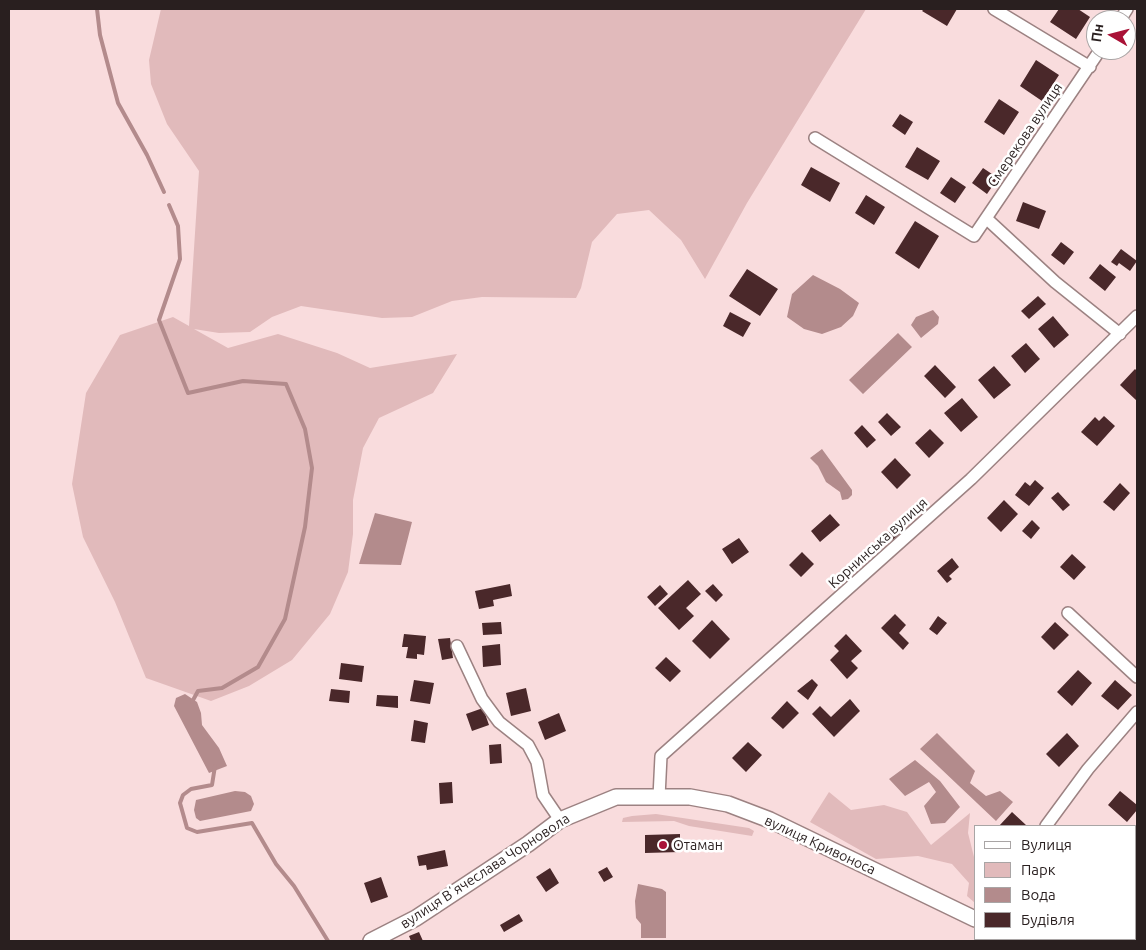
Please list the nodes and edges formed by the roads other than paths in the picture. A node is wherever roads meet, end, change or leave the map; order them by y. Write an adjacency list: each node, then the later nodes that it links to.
1 (994, 9): 3 (street)
2 (1094, 60): 3 (street, Смерекова вулиця)
3 (1090, 67): 5 (street, Смерекова вулиця)
4 (815, 138): 5 (street, Смерекова вулиця)
5 (987, 219): 7 (street)
6 (1137, 316): 7 (street, Корнинська вулиця)
7 (1120, 334): 12 (street, Корнинська вулиця)
8 (1068, 613): 10 (street)
9 (457, 646): 13 (street)
10 (1137, 677)
11 (1137, 712): 14 (street)
12 (659, 797): 13 (main road, вулиця Вʼячеслава Чорновола); 15 (main road, вулиця Кривоноса)
13 (560, 820): 16 (main road, вулиця Вʼячеслава Чорновола)
14 (1047, 825)
15 (974, 919)
16 (371, 941)

